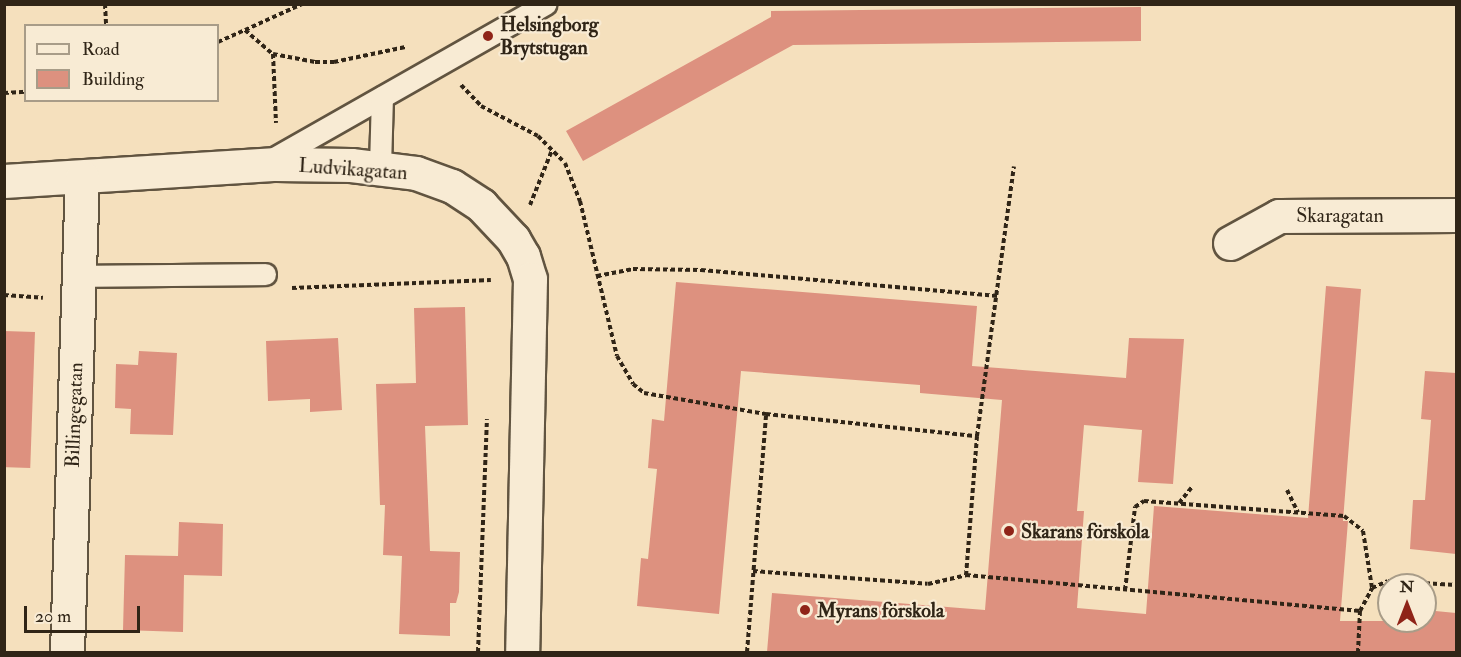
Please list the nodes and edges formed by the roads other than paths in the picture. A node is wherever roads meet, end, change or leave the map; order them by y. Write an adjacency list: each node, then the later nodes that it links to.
1 (545, 4): 2 (lane)
2 (382, 97): 3 (lane); 4 (lane)
3 (262, 166): 4 (street, Ludvikagatan); 5 (street, Ludvikagatan)
4 (380, 167): 12 (street, Ludvikagatan)
5 (82, 177): 6 (street, Ludvikagatan); 10 (street, Billingegatan)
6 (4, 181)
7 (1456, 215): 8 (street, Skaragatan)
8 (1230, 243)
9 (265, 274): 10 (lane)
10 (78, 276): 11 (street, Billingegatan)
11 (66, 652)
12 (522, 652)

